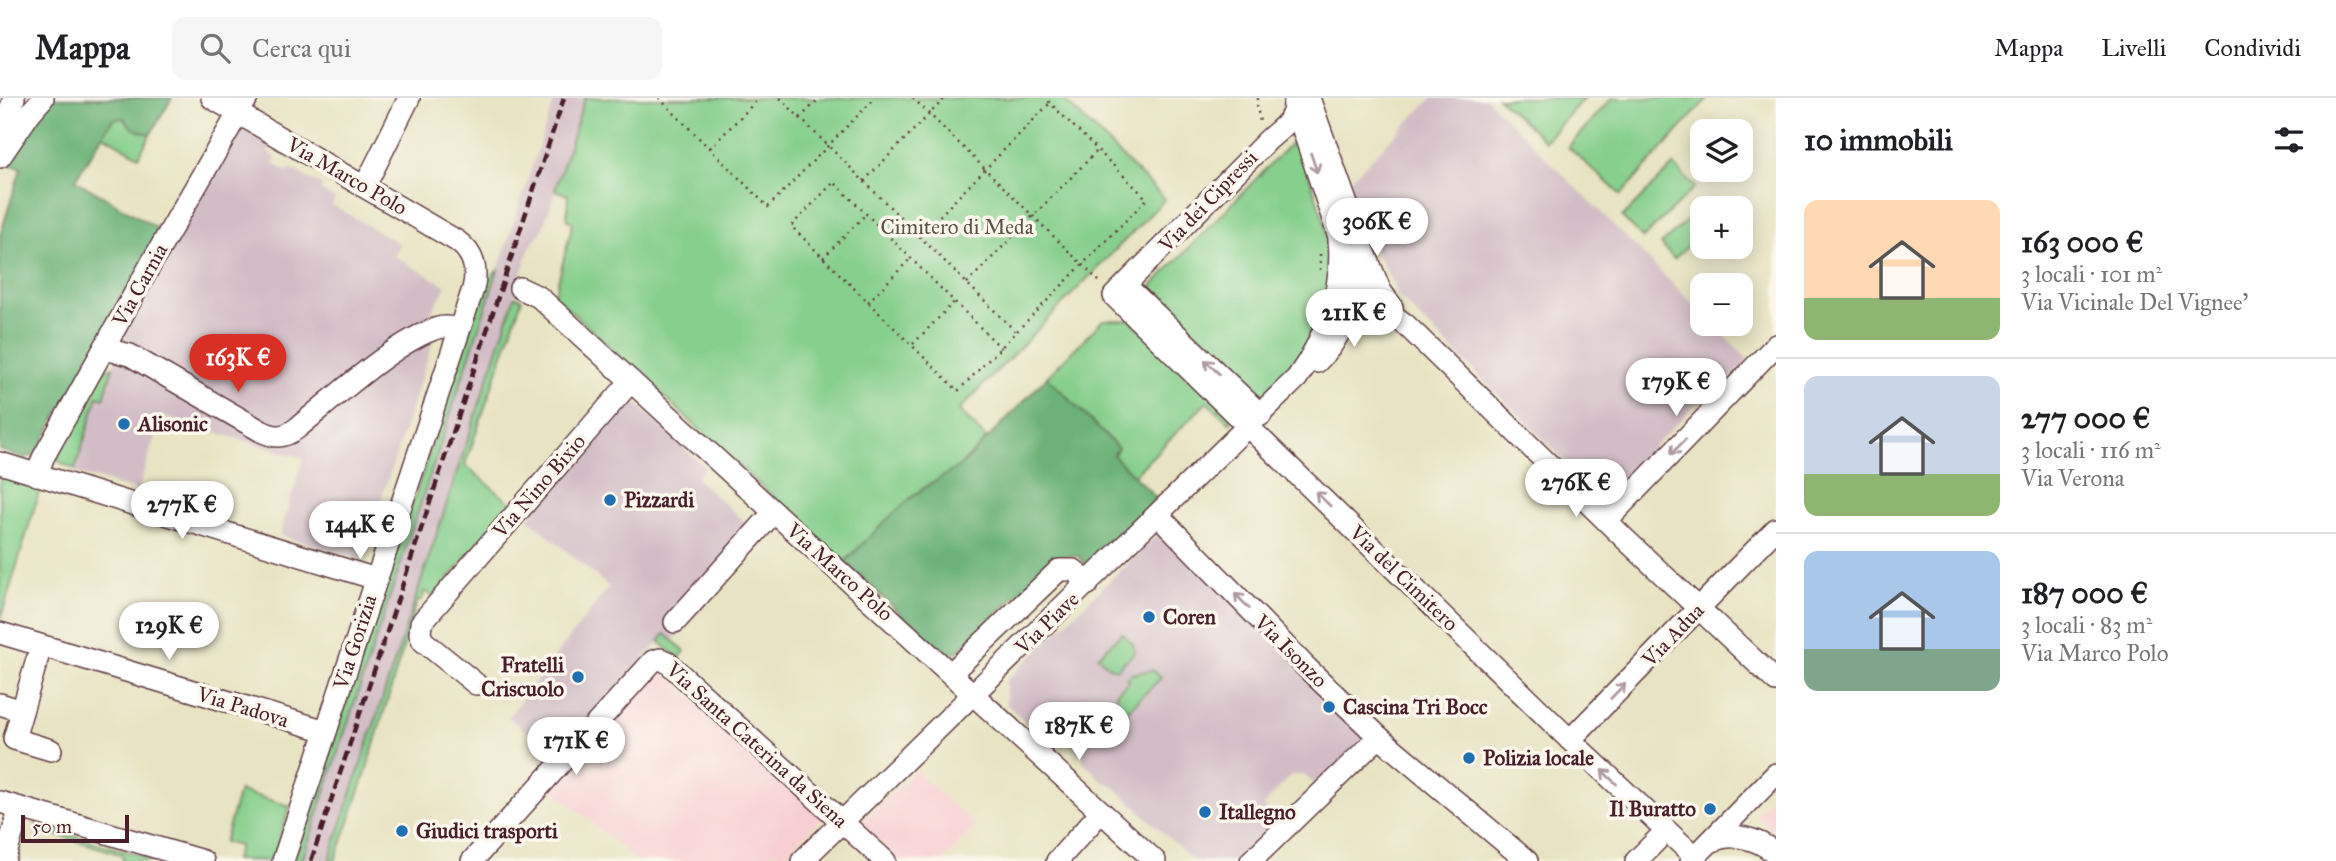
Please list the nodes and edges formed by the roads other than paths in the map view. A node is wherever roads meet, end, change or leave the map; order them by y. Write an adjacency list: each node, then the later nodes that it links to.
1 (14, 98): 7 (street)
2 (43, 98): 8 (street)
3 (212, 98): 6 (street, Via Marco Polo)
4 (409, 98): 9 (street)
5 (1298, 99): 10 (street); 14 (street, Via dei Cipressi)
6 (242, 106): 9 (street, Via Marco Polo); 18 (street, Via Carnia)
7 (0, 141)
8 (0, 157)
9 (365, 186): 11 (street, Via Marco Polo)
10 (1339, 240): 12 (street, Via Piave); 15 (street); 21 (street, Via Piave)
11 (474, 262): 16 (street, Via Gorizia)
12 (1355, 279): 15 (street); 17 (street, Via Piave)
13 (520, 288): 20 (street, Via Marco Polo)
14 (1114, 288): 22 (street, Via del Cimitero)
15 (1400, 321): 17 (street, Via Piave); 27 (street)
16 (459, 329): 18 (street); 29 (street, Via Gorizia)
17 (1335, 340): 21 (street, Via Piave)
18 (105, 349): 24 (street, Via Carnia)
19 (1771, 360): 27 (street, one-way to 27)
20 (631, 381): 25 (street, Via Marco Polo); 37 (street, Via Nino Bixio)
21 (1292, 384): 22 (street, Via Piave)
22 (1255, 421): 26 (street, Via Piave); 43 (street, Via del Cimitero, one-way to 22)
23 (0, 463): 24 (street)
24 (37, 475): 29 (street)
25 (774, 512): 32 (street); 35 (street, Via Marco Polo)
26 (1158, 515): 30 (street, Via Piave); 42 (street, Via Isonzo, one-way to 26)
27 (1607, 520): 31 (street)
28 (1776, 529): 31 (street, Via Adua)
29 (376, 579): 41 (street, Via Gorizia)
30 (1088, 584): 35 (street); 38 (street, Via Piave)
31 (1699, 608): 36 (street); 43 (street, Via Adua, one-way to 31)
32 (675, 622)
33 (0, 633): 34 (street, Via Padova)
34 (41, 646): 40 (street); 41 (street, Via Padova)
35 (951, 673): 38 (street, Via Marco Polo)
36 (1776, 681)
37 (476, 684)
38 (974, 694): 48 (street, Via Marco Polo); 49 (street, Via Piave)
39 (0, 704): 40 (street)
40 (22, 711): 44 (street)
41 (326, 732): 55 (street, Via Gorizia)
42 (1379, 737): 61 (street); 62 (street, Via Isonzo)
43 (1570, 740): 50 (street, Via del Cimitero, one-way to 43)
44 (51, 750)
45 (1776, 774): 46 (street)
46 (1749, 802): 51 (street); 52 (street)
47 (10, 805): 53 (street); 54 (street)
48 (1101, 812): 59 (street); 60 (street, Via Marco Polo)
49 (842, 822): 56 (street, Via Santa Caterina da Siena); 57 (street, Via Piave); 58 (street, Via Santa Caterina da Siena)
50 (1666, 831): 52 (street, Via del Cimitero); 63 (street)
51 (1771, 850): 52 (street)
52 (1699, 854)
53 (4, 861)
54 (203, 861)
55 (283, 861)
56 (472, 861)
57 (802, 861)
58 (885, 861)
59 (1057, 861)
60 (1155, 861)
61 (1251, 861)
62 (1527, 861)
63 (1636, 861)

